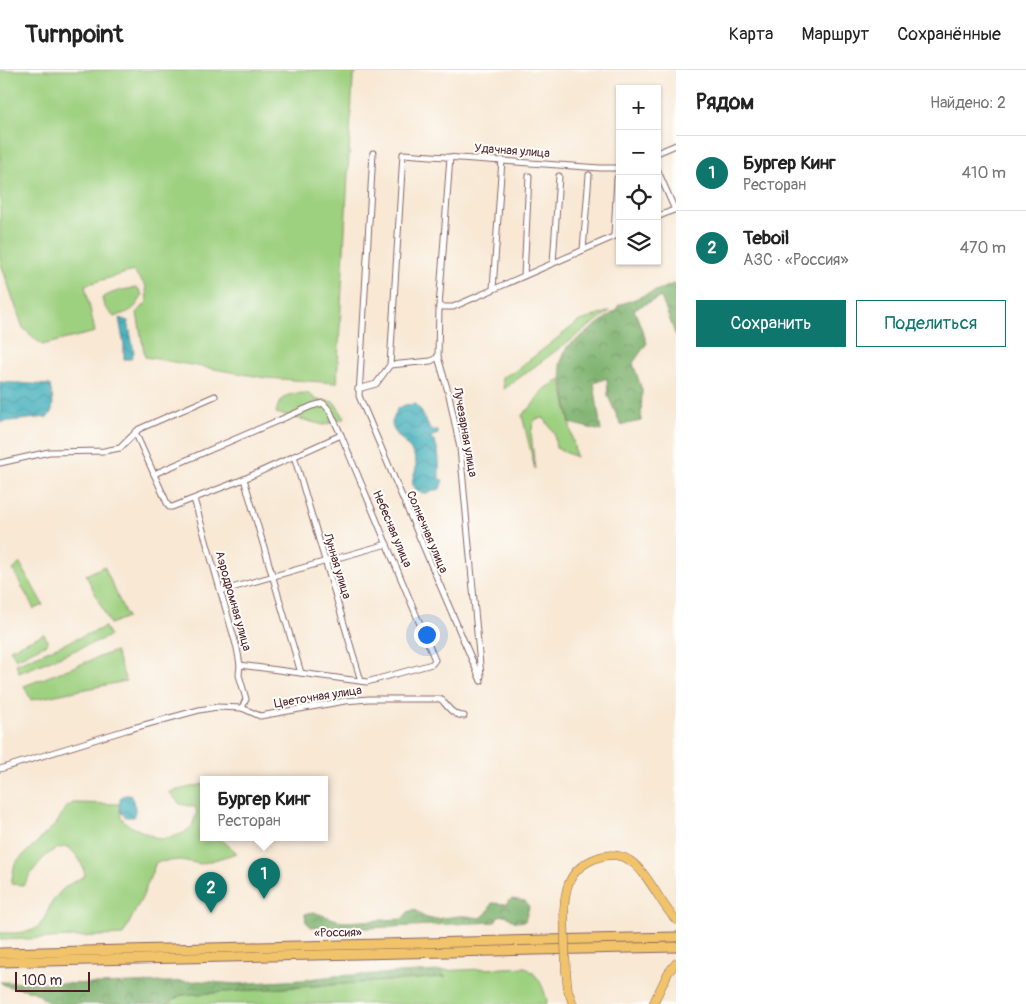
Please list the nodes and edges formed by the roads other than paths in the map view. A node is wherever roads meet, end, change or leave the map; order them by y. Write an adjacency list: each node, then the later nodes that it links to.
1 (676, 145): 2 (street)
2 (661, 151)
3 (373, 153): 22 (street)
4 (450, 157): 5 (street, Удачная улица); 19 (street, Лучезарная улица); 21 (street, Удачная улица)
5 (502, 160): 6 (street, Удачная улица); 18 (street)
6 (616, 168)
7 (588, 175): 15 (street)
8 (660, 175): 12 (street)
9 (529, 176): 17 (street)
10 (559, 176): 16 (street)
11 (616, 197): 14 (street)
12 (675, 210): 13 (street)
13 (661, 215)
14 (614, 236): 15 (street)
15 (583, 250): 16 (street)
16 (553, 263): 17 (street)
17 (524, 276): 18 (street)
18 (493, 289): 19 (street)
19 (439, 307): 20 (street, Лучезарная улица)
20 (438, 357): 21 (street); 38 (street, Лучезарная улица)
21 (390, 365): 22 (street)
22 (358, 389): 38 (street, Солнечная улица)
23 (215, 396): 24 (street)
24 (135, 432): 27 (street); 28 (street)
25 (341, 435): 26 (street); 28 (street, Небесная улица); 31 (street, Небесная улица)
26 (294, 456): 29 (street); 32 (street, Лунная улица)
27 (0, 463)
28 (154, 474): 30 (street)
29 (244, 479): 30 (street); 33 (street)
30 (194, 499): 34 (street, Аэродромная улица)
31 (387, 544): 32 (street); 37 (street, Небесная улица)
32 (324, 561): 33 (street); 37 (street, Лунная улица)
33 (273, 576): 34 (street); 36 (street)
34 (221, 590): 35 (street, Аэродромная улица)
35 (240, 665): 36 (street); 39 (street, Аэродромная улица)
36 (301, 673): 37 (street)
37 (361, 681)
38 (481, 681)
39 (242, 708): 40 (street, Цветочная улица); 41 (street, Цветочная улица)
40 (464, 716)
41 (0, 769)
42 (676, 920): 48 (main road, bridge)
43 (676, 937): 45 (highway, «Россия»)
44 (676, 947): 46 (highway, «Россия»)
45 (0, 952)
46 (0, 962)
47 (676, 963): 49 (main road)
48 (573, 1004)
49 (653, 1004)

